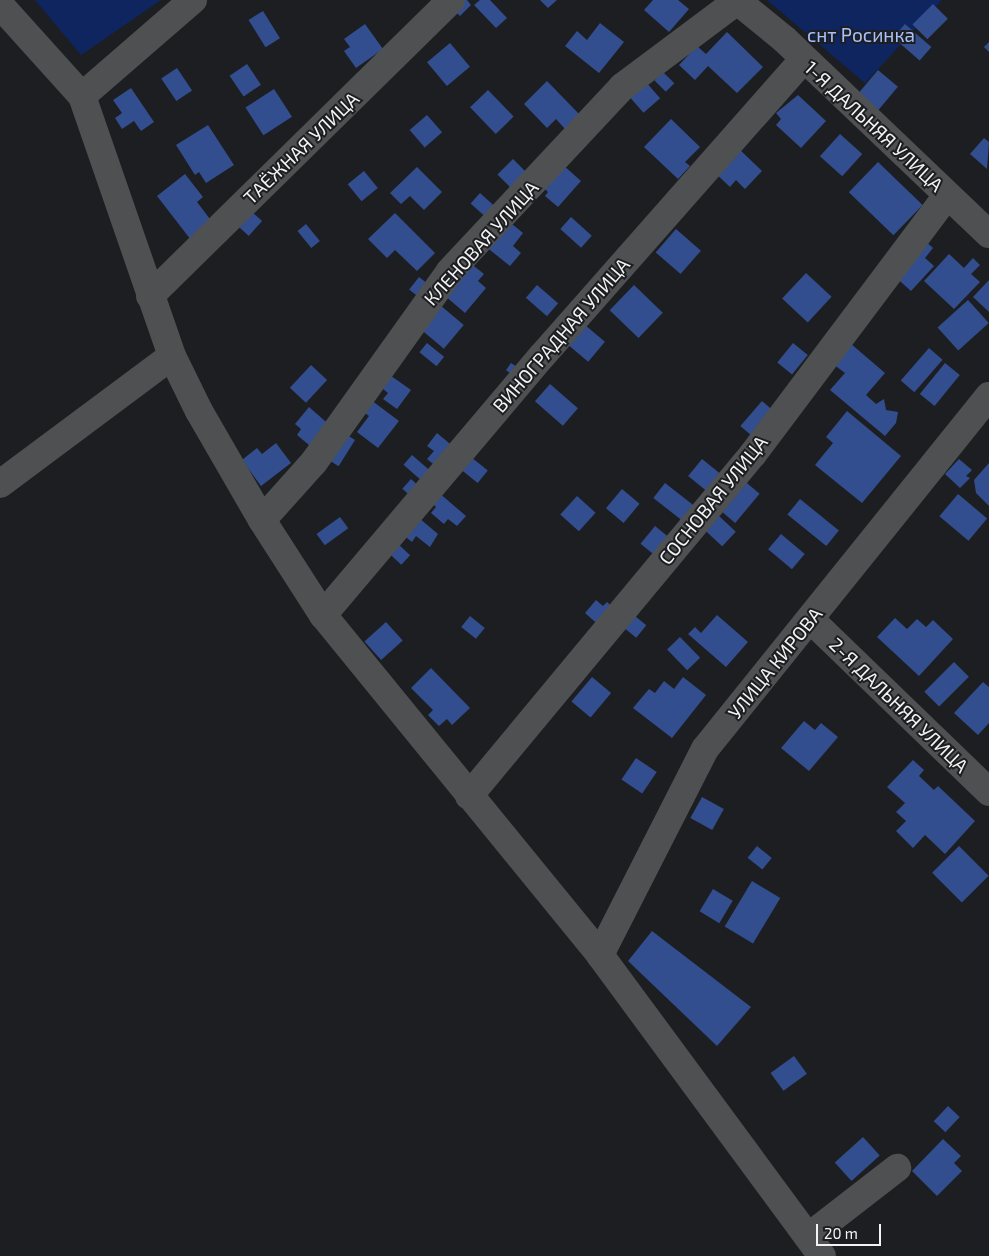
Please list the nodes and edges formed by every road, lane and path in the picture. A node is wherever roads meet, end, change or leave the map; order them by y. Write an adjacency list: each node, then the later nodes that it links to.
1 (193, 0): 6 (street)
2 (451, 0): 9 (street, ТАЁЖНАЯ УЛИЦА)
3 (737, 0): 5 (street, 1-Я ДАЛЬНЯЯ УЛИЦА); 13 (street, КЛЕНОВАЯ УЛИЦА)
4 (0, 5): 6 (street)
5 (804, 59): 7 (street, 1-Я ДАЛЬНЯЯ УЛИЦА); 14 (street, ВИНОГРАДНАЯ УЛИЦА)
6 (82, 96): 9 (street)
7 (947, 196): 8 (street, 1-Я ДАЛЬНЯЯ УЛИЦА); 17 (street, СОСНОВАЯ УЛИЦА)
8 (989, 234)
9 (150, 296): 10 (street)
10 (172, 356): 12 (street); 13 (street)
11 (989, 396): 15 (street, УЛИЦА КИРОВА)
12 (0, 484)
13 (262, 520): 14 (street)
14 (323, 614): 17 (street)
15 (810, 618): 16 (street, 2-Я ДАЛЬНЯЯ УЛИЦА); 18 (street, УЛИЦА КИРОВА)
16 (989, 792)
17 (469, 796): 18 (street)
18 (600, 955): 20 (street)
19 (897, 1168): 20 (street)
20 (815, 1247)

